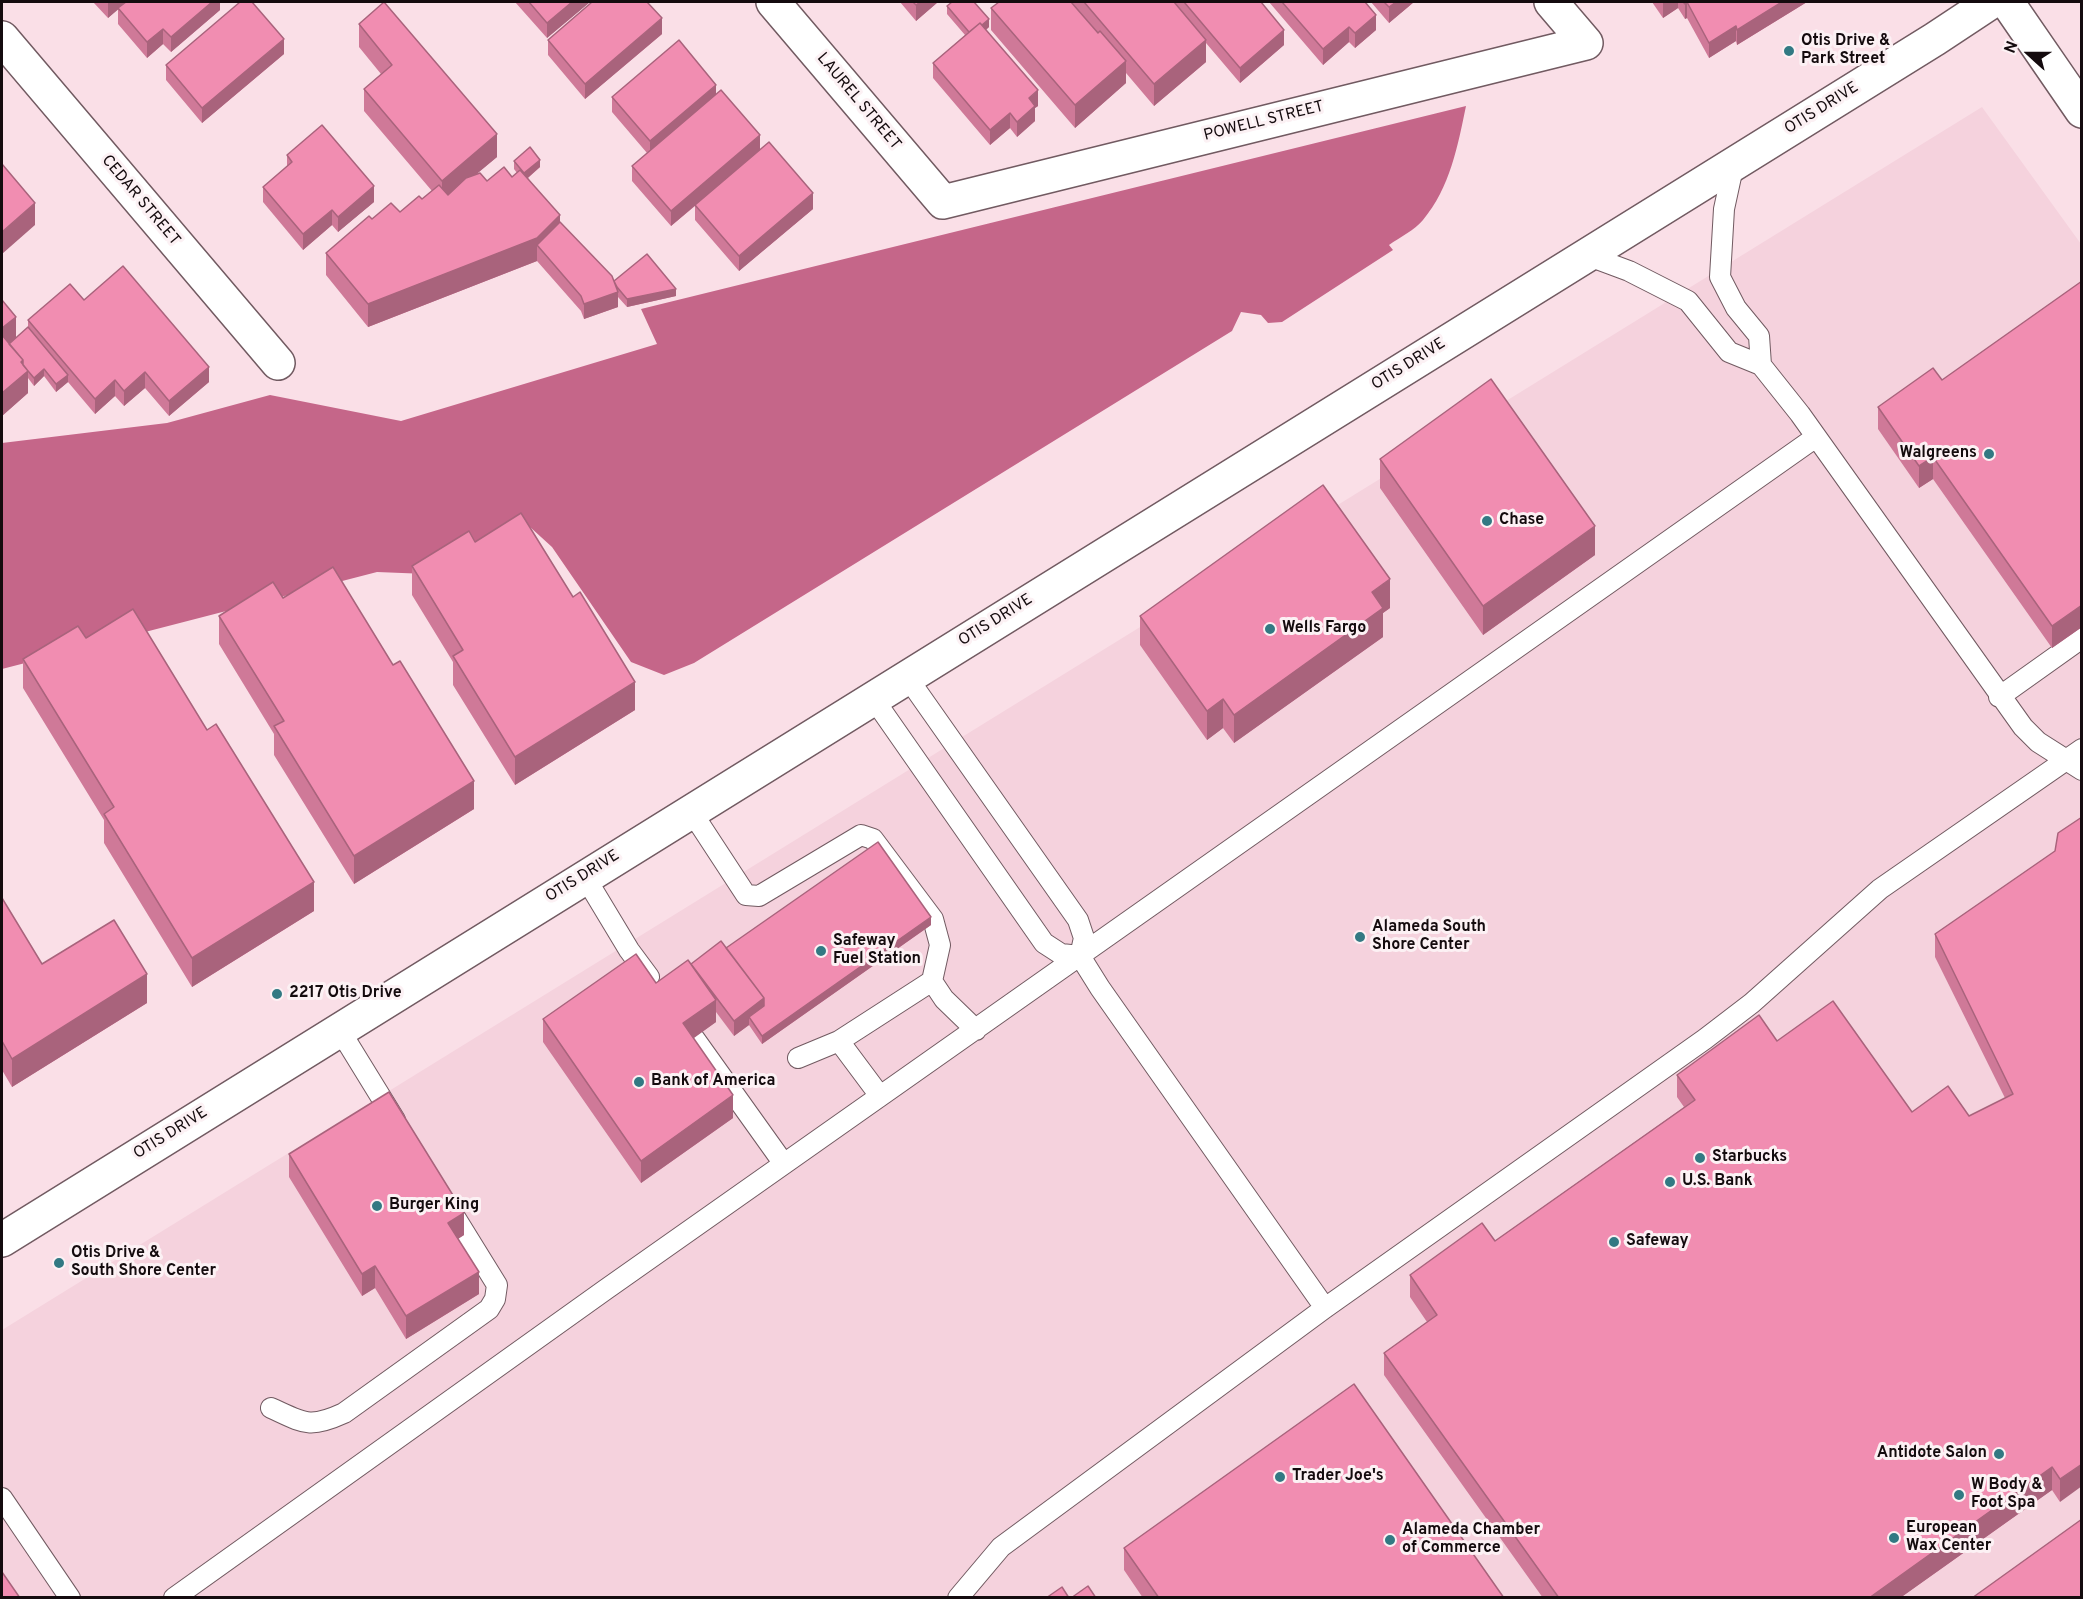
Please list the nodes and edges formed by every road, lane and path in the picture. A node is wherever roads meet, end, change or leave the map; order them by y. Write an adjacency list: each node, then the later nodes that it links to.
1 (772, 2): 8 (main road, LAUREL STREET)
2 (1551, 2): 8 (main road, POWELL STREET)
3 (1991, 2): 7 (main road, OTIS DRIVE)
4 (2007, 2): 6 (main road)
5 (2, 38): 10 (main road, CEDAR STREET)
6 (2082, 111)
7 (1734, 163): 9 (main road, OTIS DRIVE); 11 (lane)
8 (943, 202)
9 (1586, 255): 11 (lane); 14 (main road, OTIS DRIVE)
10 (278, 363)
11 (1761, 365): 12 (lane)
12 (1816, 437): 15 (lane); 20 (lane)
13 (2081, 640): 15 (lane)
14 (907, 677): 16 (main road, OTIS DRIVE); 20 (lane)
15 (1999, 697): 17 (lane)
16 (873, 698): 18 (main road, OTIS DRIVE); 20 (lane)
17 (2077, 760): 33 (lane)
18 (691, 811): 19 (main road, OTIS DRIVE); 21 (lane)
19 (585, 877): 22 (lane); 23 (main road, OTIS DRIVE)
20 (1080, 956): 24 (lane); 33 (lane)
21 (932, 981): 24 (lane); 26 (lane)
22 (659, 991)
23 (339, 1029): 29 (lane); 32 (main road, OTIS DRIVE)
24 (976, 1030): 28 (lane)
25 (694, 1038): 30 (lane)
26 (839, 1041): 27 (lane); 28 (lane)
27 (798, 1059)
28 (880, 1096): 30 (lane)
29 (406, 1137)
30 (784, 1164): 37 (lane)
31 (442, 1197): 34 (lane)
32 (2, 1240)
33 (1325, 1308): 38 (lane)
34 (270, 1408)
35 (2, 1498): 36 (lane)
36 (70, 1598)
37 (174, 1598)
38 (958, 1598)

